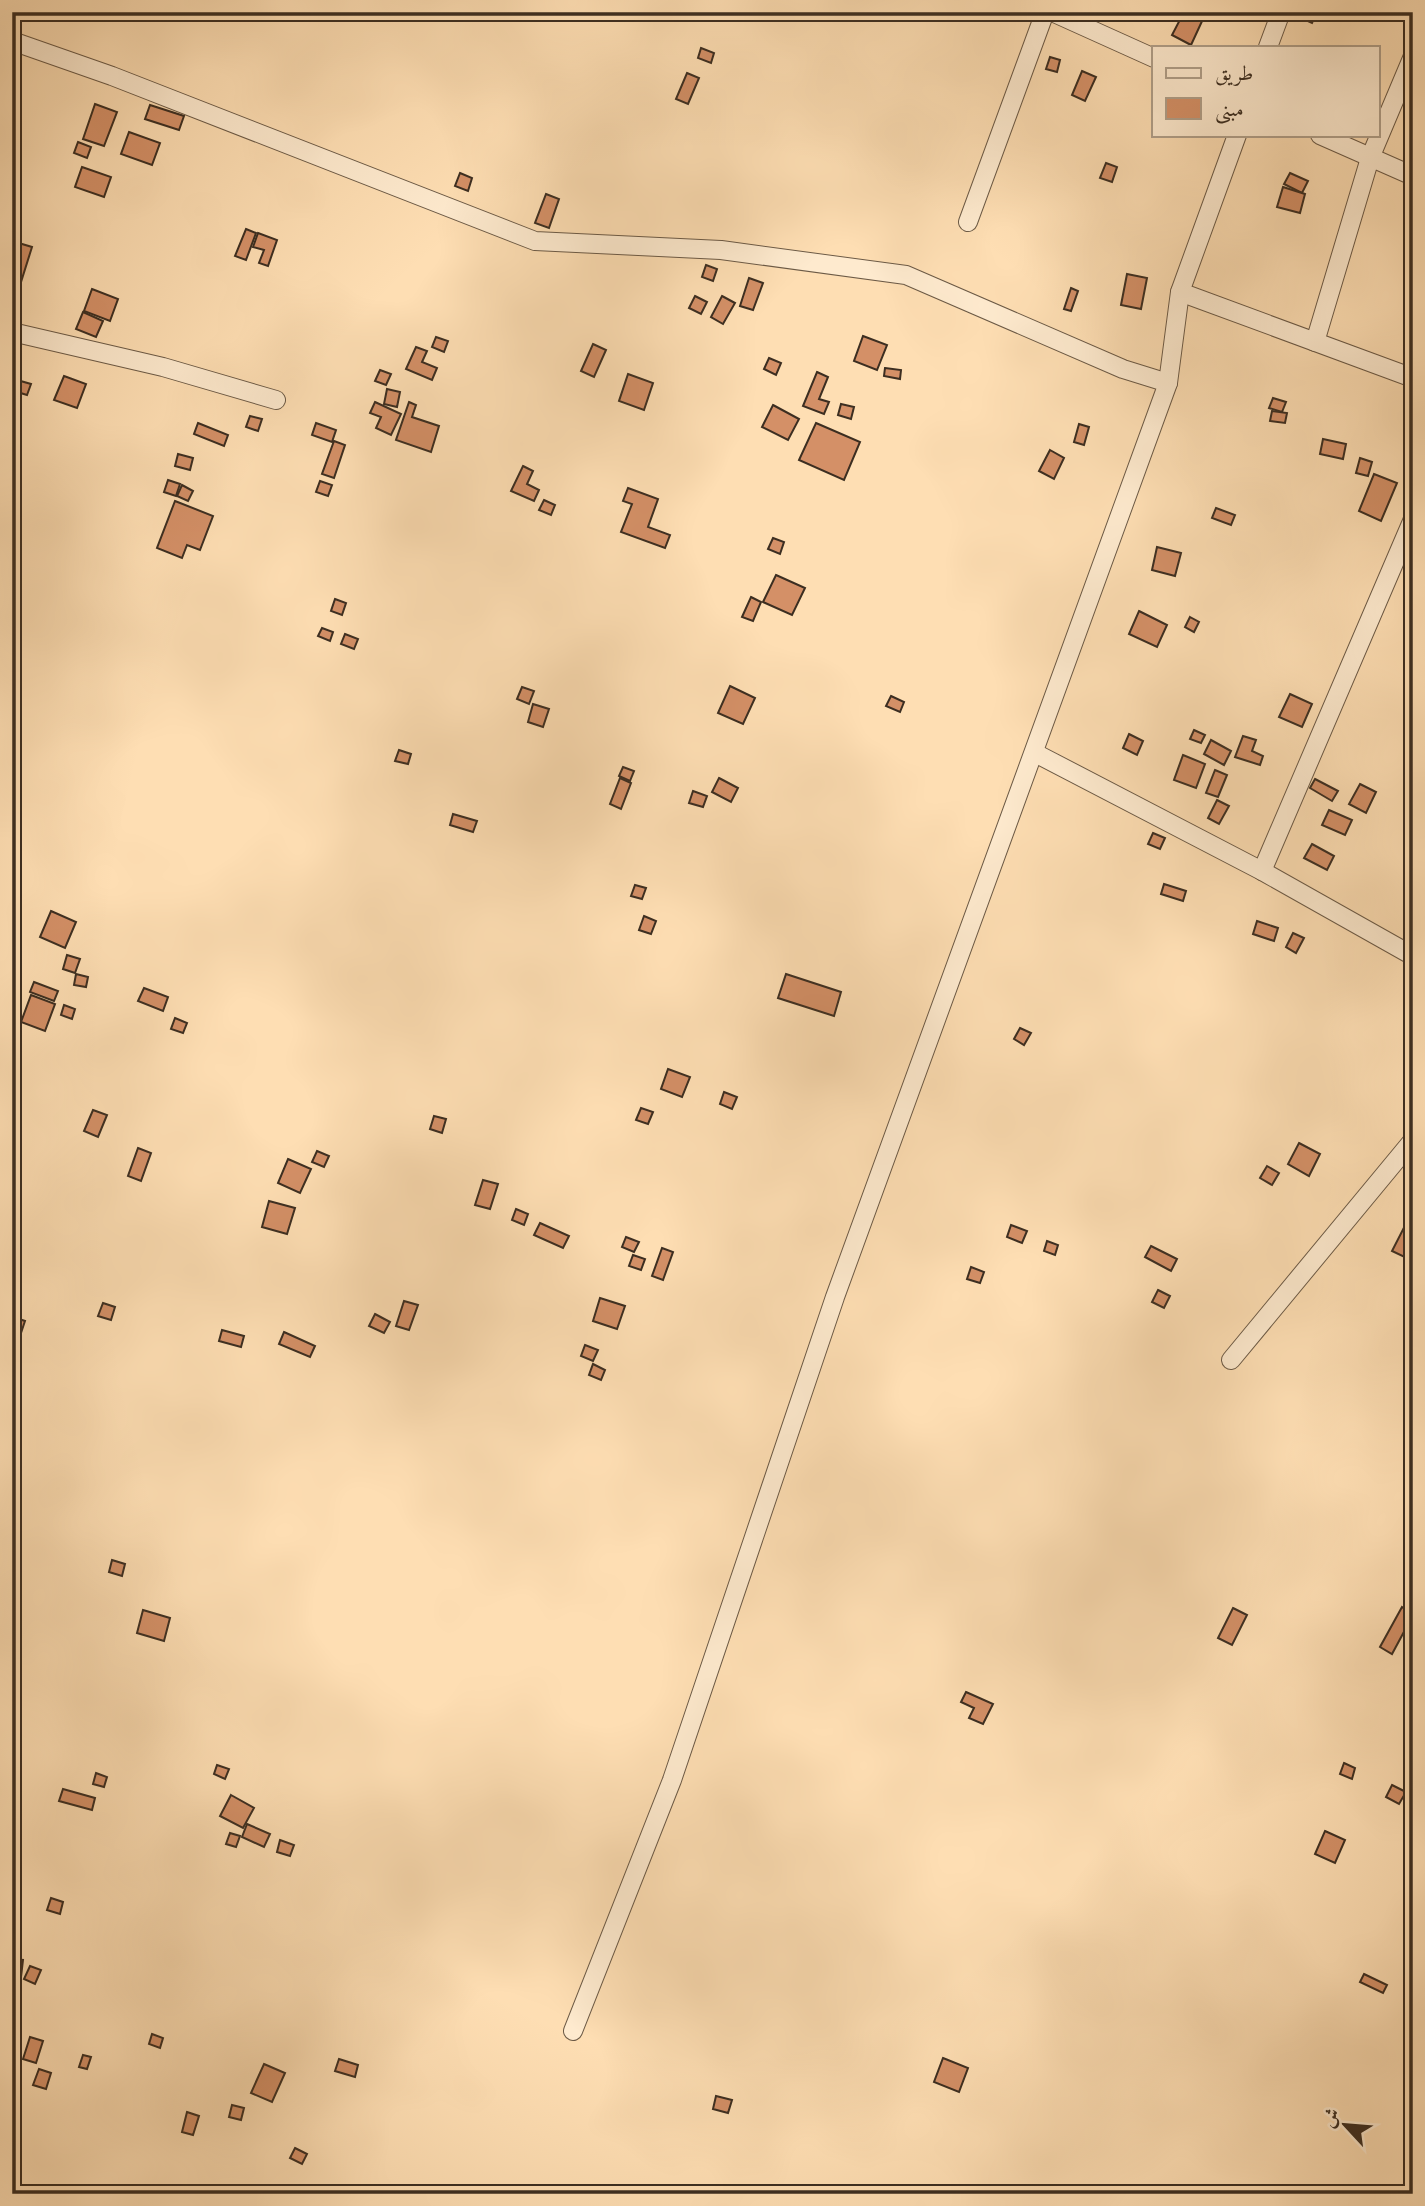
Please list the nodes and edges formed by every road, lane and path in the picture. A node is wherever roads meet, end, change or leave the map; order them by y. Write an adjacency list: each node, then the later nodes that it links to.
1 (1045, 12): 14 (street)
2 (1052, 12): 7 (street)
3 (1281, 12): 5 (street)
4 (12, 41): 19 (street)
5 (1268, 46)
6 (1413, 56): 8 (street)
7 (1152, 57)
8 (1380, 134)
9 (1237, 136): 15 (street)
10 (1322, 136): 12 (street)
11 (1379, 136): 12 (street)
12 (1370, 158): 13 (street); 17 (street)
13 (1413, 176)
14 (968, 222)
15 (1180, 292): 17 (street); 19 (street)
16 (12, 332): 20 (street)
17 (1315, 342): 18 (street)
18 (1413, 379)
19 (1168, 383): 22 (street)
20 (276, 400)
21 (1413, 519): 23 (street)
22 (1035, 753): 23 (street); 27 (street)
23 (1262, 871): 24 (street)
24 (1413, 956)
25 (1413, 1140): 26 (street)
26 (1231, 1360)
27 (573, 2031)

